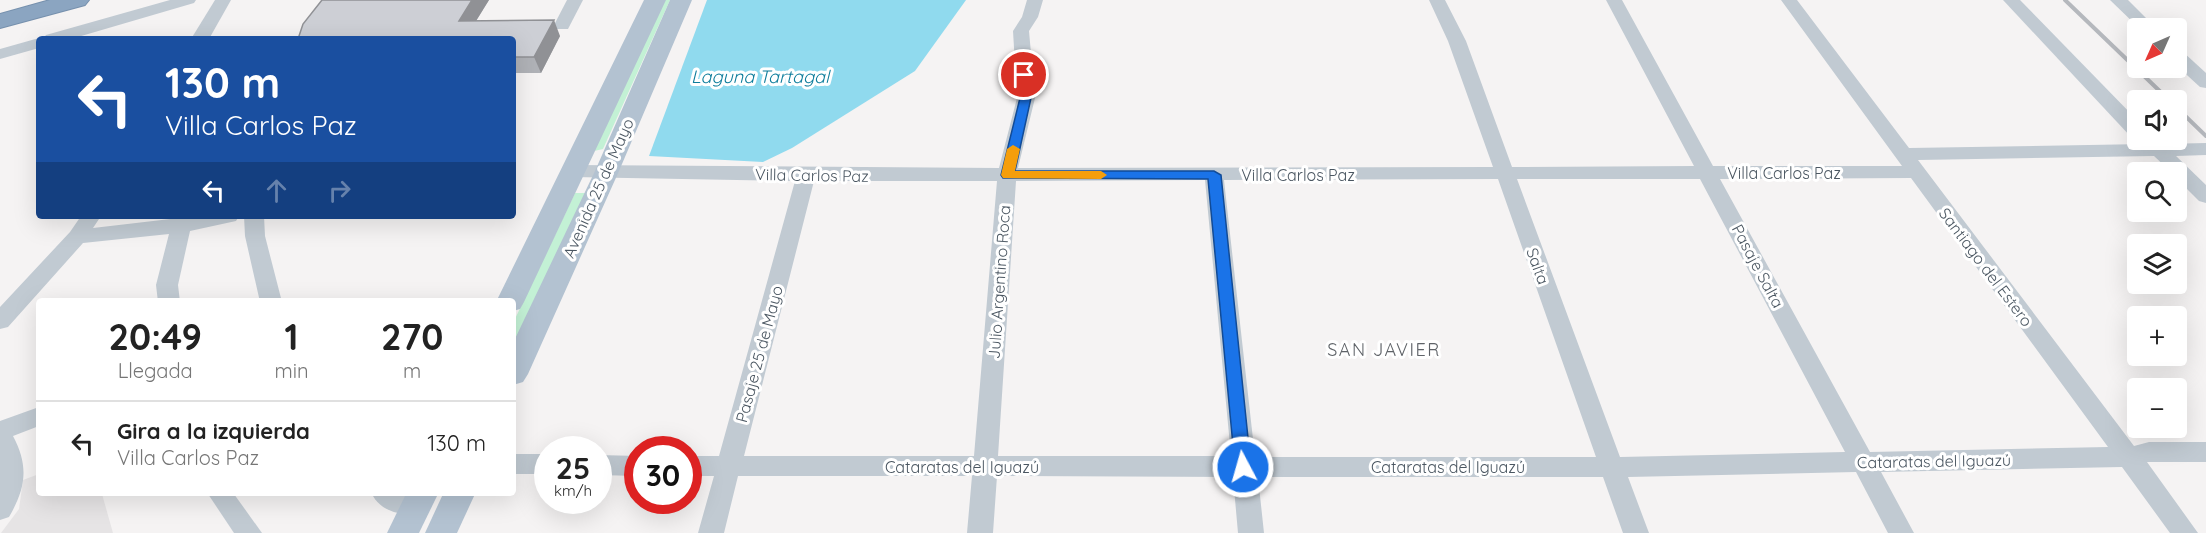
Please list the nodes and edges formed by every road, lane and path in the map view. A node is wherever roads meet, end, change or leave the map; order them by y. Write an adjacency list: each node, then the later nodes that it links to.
1 (38, 0): 14 (highway)
2 (77, 0): 16 (highway)
3 (188, 0): 18 (street)
4 (223, 0): 19 (street)
5 (575, 0): 17 (street)
6 (655, 0): 30 (main road, Avenida 25 de Mayo)
7 (681, 0): 31 (main road, Avenida 25 de Mayo)
8 (1035, 0): 36 (street, Julio Argentino Roca)
9 (1437, 0): 33 (street, Salta)
10 (1614, 0): 34 (street, Pasaje Salta)
11 (1789, 0): 29 (street, Santiago del Estero)
12 (2011, 0): 24 (street)
13 (2118, 0): 15 (street)
14 (0, 10)
15 (2137, 18)
16 (0, 21)
17 (562, 25)
18 (62, 36)
19 (202, 36)
20 (36, 44): 21 (street)
21 (0, 54)
22 (2187, 65): 23 (street)
23 (2206, 83)
24 (2127, 121)
25 (2127, 145): 29 (street)
26 (2187, 147): 27 (street)
27 (2206, 149)
28 (2159, 150): 38 (street)
29 (1903, 154): 32 (street, Santiago del Estero)
30 (573, 171): 31 (street, Villa Carlos Paz); 46 (main road, Avenida 25 de Mayo)
31 (607, 171): 35 (street, Villa Carlos Paz); 48 (main road, Avenida 25 de Mayo)
32 (1915, 172): 34 (street, Villa Carlos Paz); 52 (street, Santiago del Estero)
33 (1505, 174): 34 (street, Villa Carlos Paz); 37 (street, Villa Carlos Paz); 59 (street, Salta)
34 (1708, 174): 53 (street, Pasaje Salta)
35 (806, 175): 36 (street, Villa Carlos Paz); 57 (street, Pasaje 25 de Mayo)
36 (1007, 175): 37 (street, Villa Carlos Paz); 60 (street, Julio Argentino Roca)
37 (1214, 175): 58 (street)
38 (2206, 196)
39 (89, 219): 43 (street)
40 (215, 219): 42 (street)
41 (254, 219): 45 (street)
42 (181, 226): 43 (street); 44 (street)
43 (76, 237): 47 (street)
44 (169, 298)
45 (270, 298)
46 (512, 298)
47 (0, 321)
48 (516, 368)
49 (36, 417): 50 (street)
50 (0, 432): 65 (street)
51 (2206, 452): 52 (street, Cataratas del Iguazú)
52 (2127, 457): 53 (street, Cataratas del Iguazú); 74 (street, Santiago del Estero)
53 (1863, 463): 59 (street, Cataratas del Iguazú); 73 (street, Pasaje Salta)
54 (516, 464): 55 (street)
55 (534, 465)
56 (702, 466): 57 (street, Cataratas del Iguazú)
57 (729, 467): 60 (street, Cataratas del Iguazú); 69 (street, Pasaje 25 de Mayo)
58 (1243, 467): 59 (street, Cataratas del Iguazú); 60 (street, Cataratas del Iguazú); 71 (street)
59 (1612, 467): 72 (street, Salta)
60 (985, 468): 70 (street, Julio Argentino Roca)
61 (221, 496): 66 (street)
62 (386, 496): 64 (street)
63 (458, 496): 68 (main road)
64 (419, 499): 67 (main road)
65 (0, 508)
66 (249, 533)
67 (403, 533)
68 (441, 533)
69 (711, 533)
70 (980, 533)
71 (1251, 533)
72 (1636, 533)
73 (1901, 533)
74 (2185, 533)

